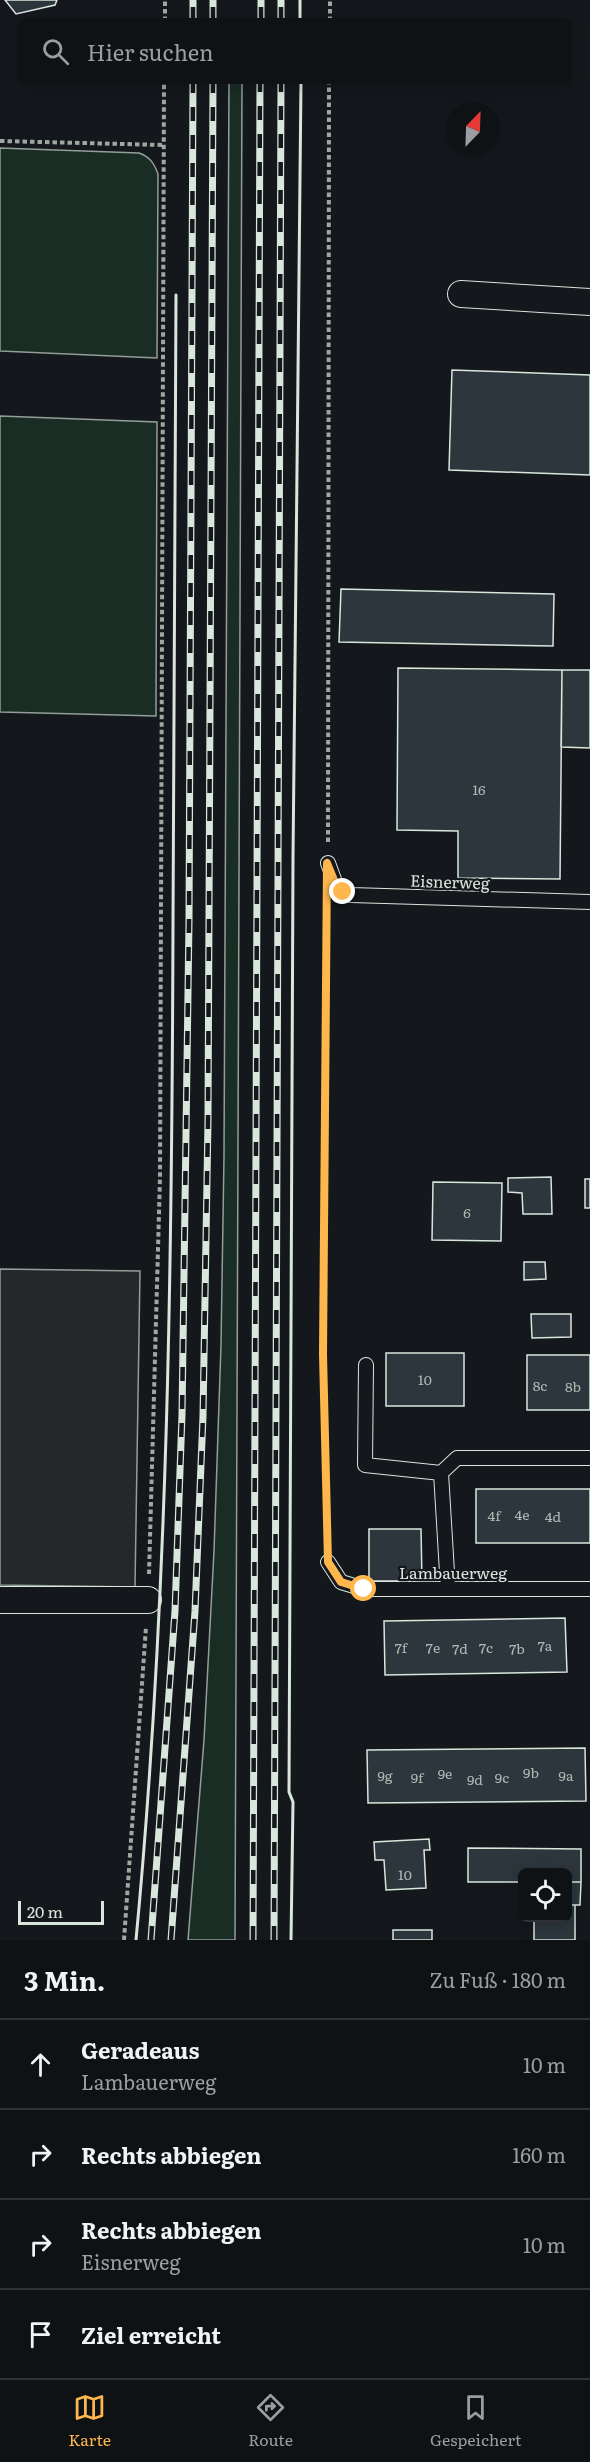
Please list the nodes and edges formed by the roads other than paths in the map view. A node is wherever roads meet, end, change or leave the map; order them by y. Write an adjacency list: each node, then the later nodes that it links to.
1 (461, 294): 2 (street)
2 (590, 302)
3 (327, 863): 4 (lane, Eisnerweg)
4 (590, 902)
5 (366, 1365): 7 (lane)
6 (590, 1458): 7 (lane)
7 (441, 1473): 9 (lane)
8 (328, 1562): 9 (lane, Lambauerweg)
9 (447, 1589): 10 (lane, Lambauerweg)
10 (590, 1589)
11 (0, 1600): 12 (street)
12 (147, 1600)

